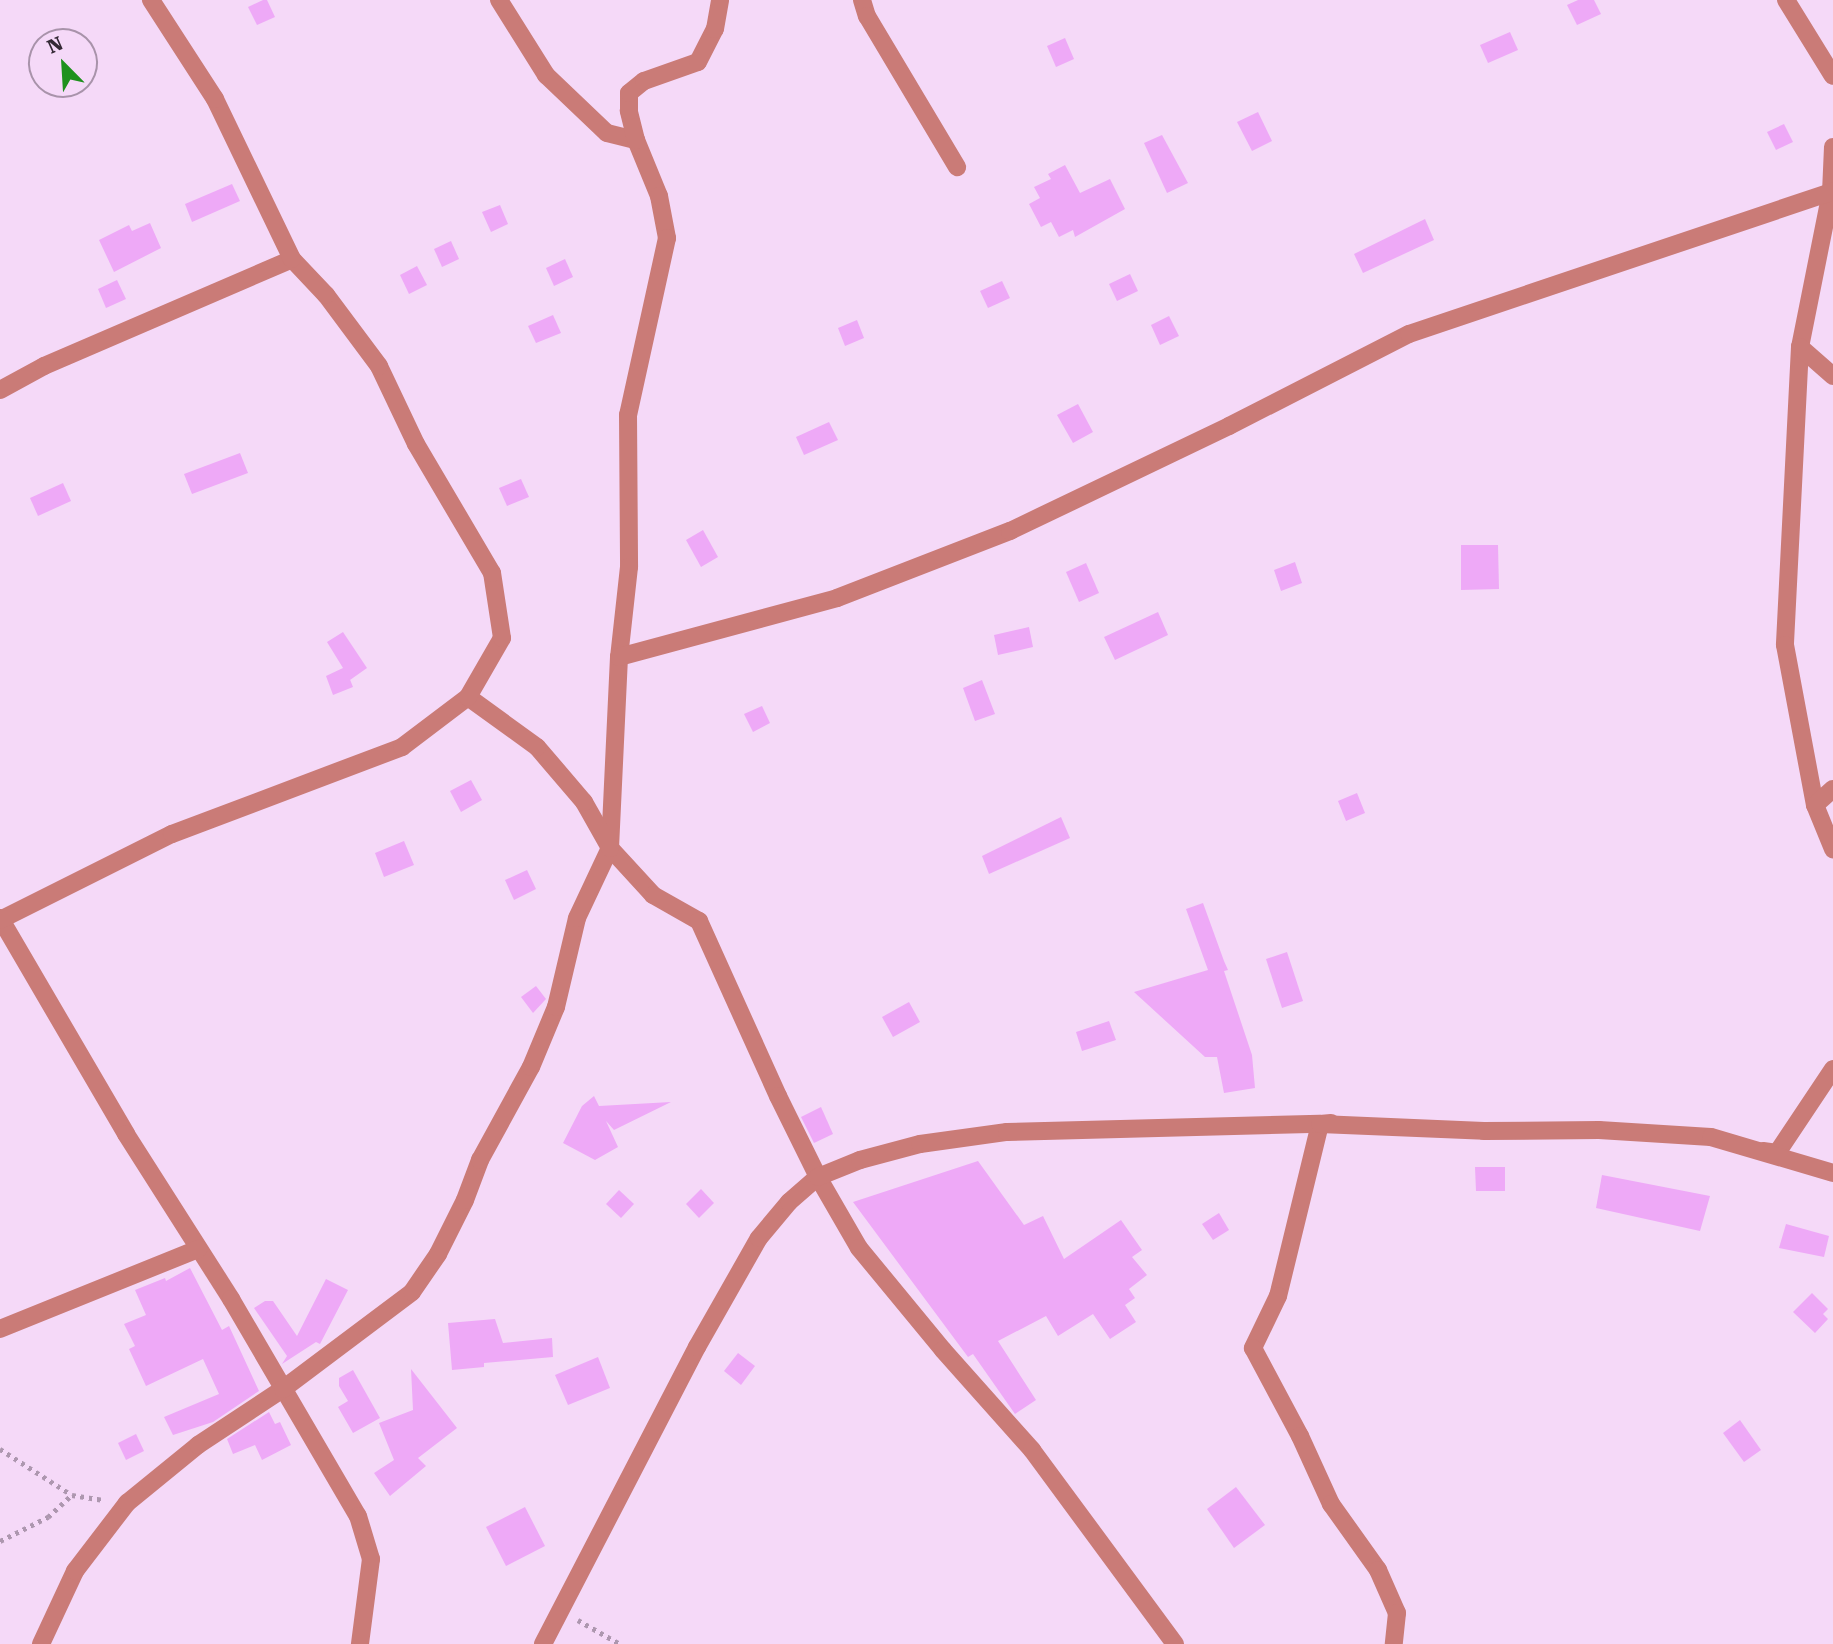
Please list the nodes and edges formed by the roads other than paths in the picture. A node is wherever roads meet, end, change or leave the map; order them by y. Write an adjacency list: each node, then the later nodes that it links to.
1 (151, 0): 11 (street)
2 (499, 0): 7 (street)
3 (720, 0): 7 (street)
4 (862, 0): 9 (street)
5 (1786, 0): 6 (street)
6 (1833, 76)
7 (636, 140): 15 (street)
8 (1833, 147): 10 (street)
9 (957, 167)
10 (1832, 192): 12 (street); 15 (street)
11 (292, 259): 14 (street); 16 (street)
12 (1800, 347): 13 (street); 18 (street)
13 (1833, 376)
14 (0, 390)
15 (619, 657): 19 (street)
16 (468, 697): 19 (street); 21 (street)
17 (1833, 789): 18 (street)
18 (1815, 804): 20 (street)
19 (610, 848): 25 (street); 28 (street)
20 (1833, 849)
21 (0, 919): 26 (street)
22 (1833, 1069): 23 (street)
23 (1320, 1124): 24 (street); 25 (street); 33 (street)
24 (1833, 1173)
25 (818, 1177): 31 (street); 32 (street)
26 (198, 1250): 27 (street); 28 (street)
27 (0, 1329)
28 (282, 1389): 29 (street); 30 (street)
29 (41, 1644)
30 (359, 1644)
31 (543, 1644)
32 (1175, 1644)
33 (1394, 1644)

